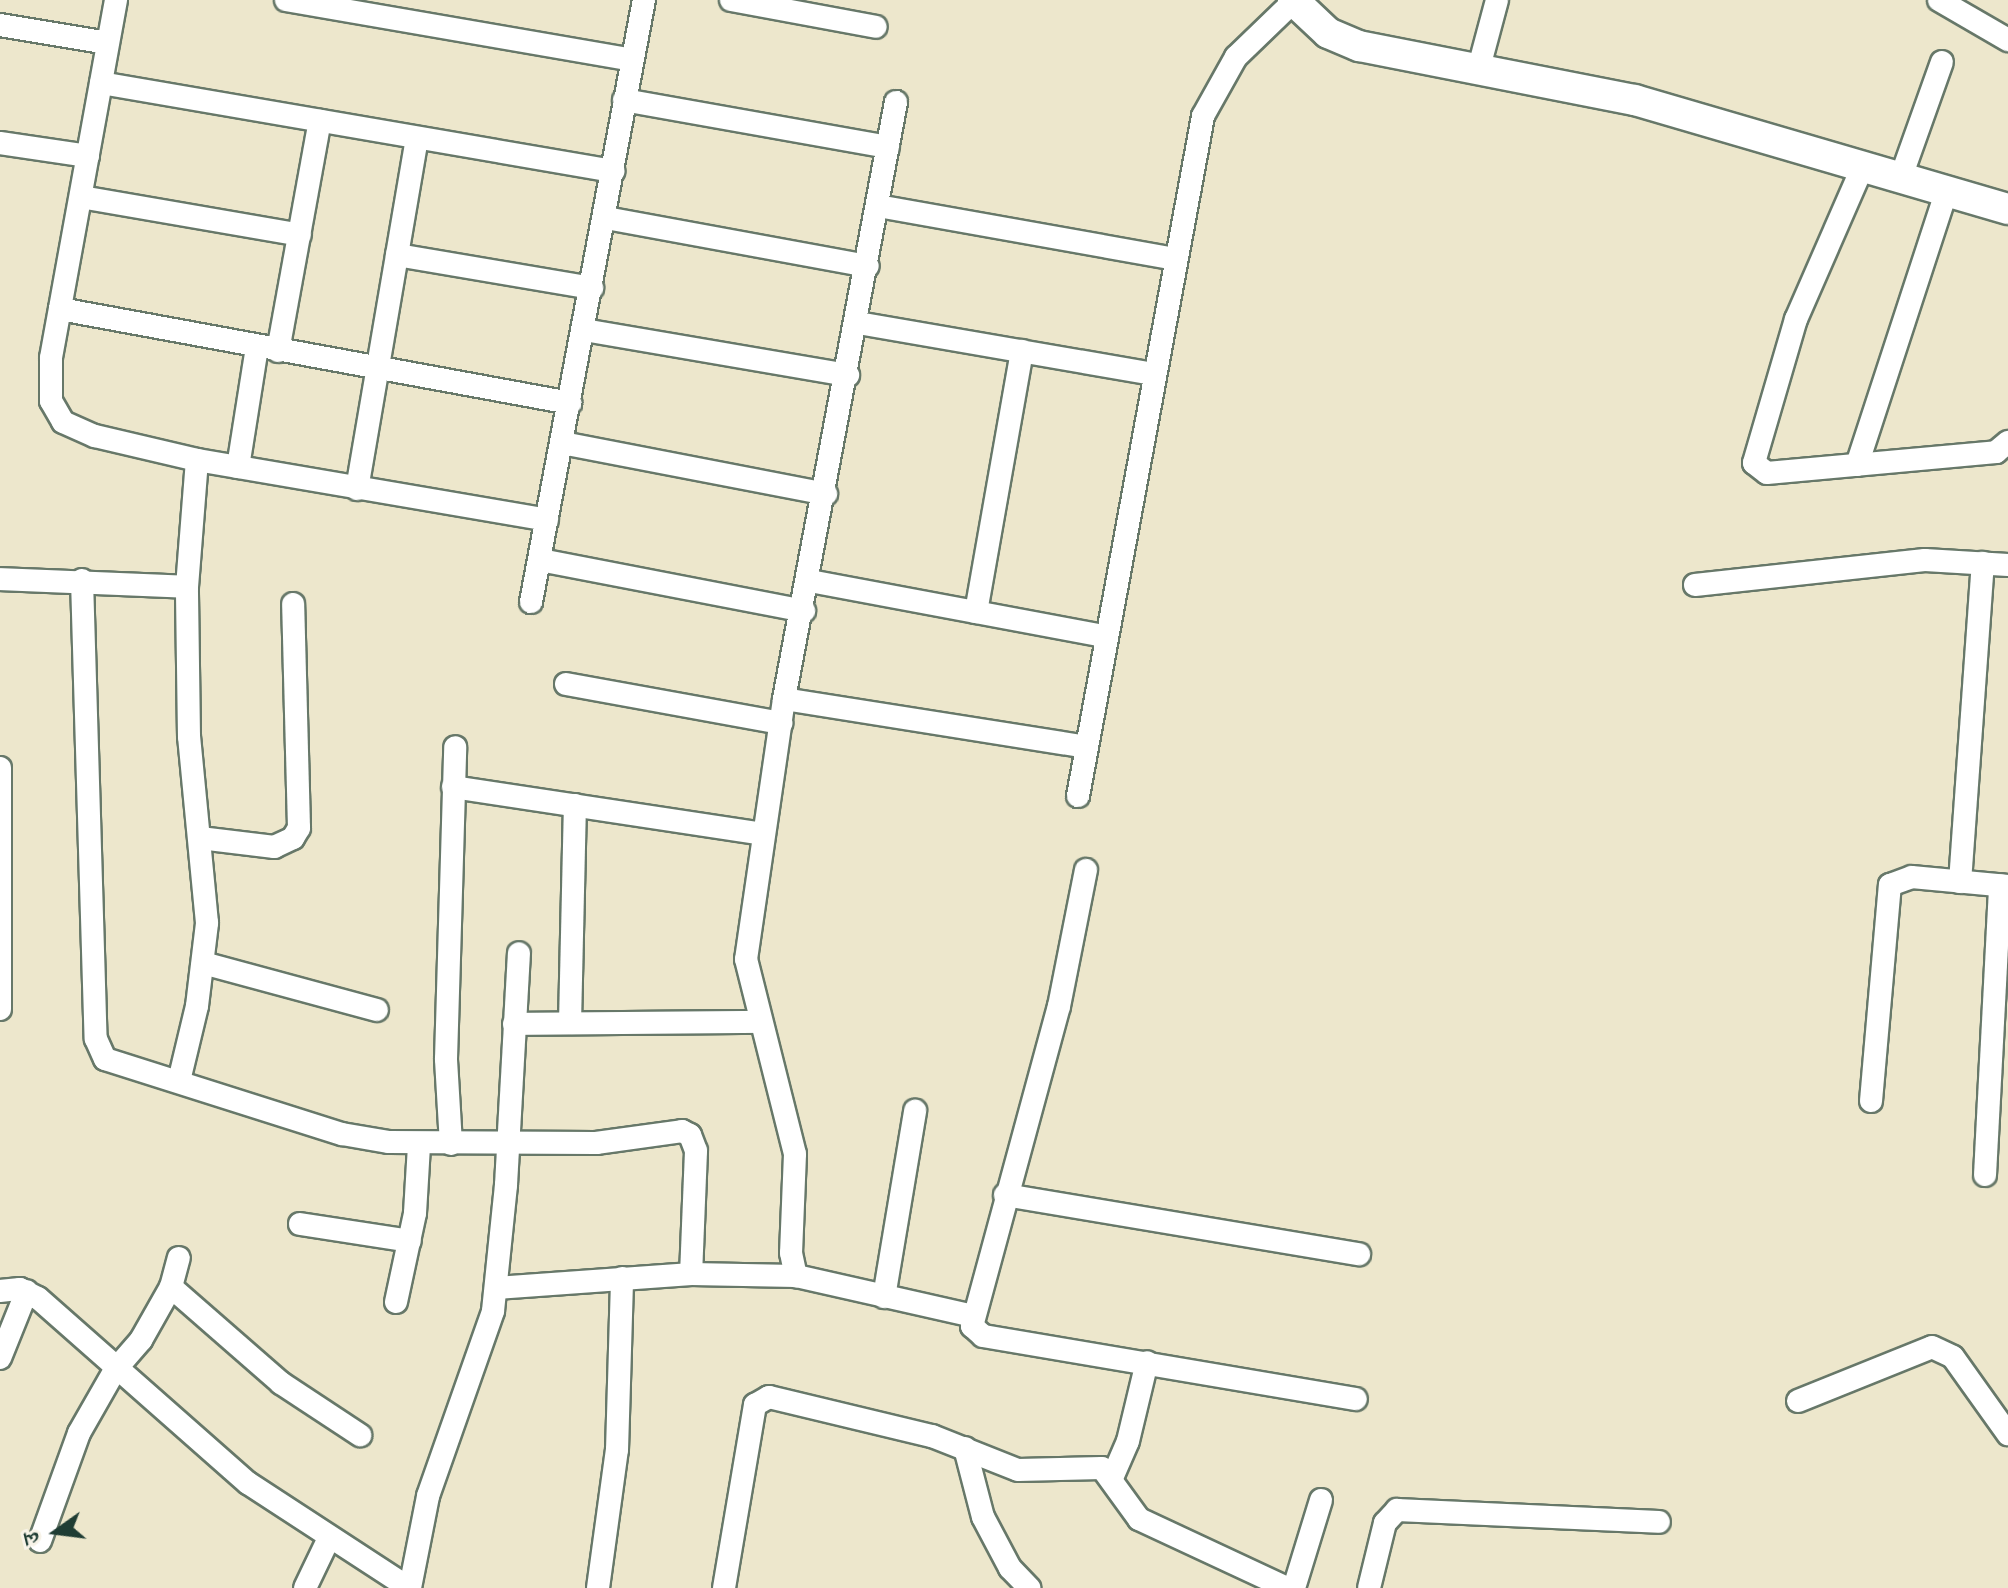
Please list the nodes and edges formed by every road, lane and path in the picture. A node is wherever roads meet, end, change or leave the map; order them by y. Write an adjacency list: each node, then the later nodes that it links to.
1 (116, 0): 12 (street)
2 (286, 0): 8 (street)
3 (644, 0): 13 (street)
4 (731, 0): 10 (street)
5 (1497, 0): 15 (street)
6 (1939, 0): 11 (street)
7 (1294, 1): 15 (street); 34 (street)
8 (338, 4): 13 (street)
9 (0, 25): 12 (street)
10 (876, 27)
11 (2008, 40)
12 (108, 43): 16 (street)
13 (632, 60): 17 (street)
14 (1942, 62): 26 (street)
15 (1478, 71): 24 (street)
16 (101, 83): 19 (street); 23 (street)
17 (624, 100): 22 (street); 25 (street)
18 (896, 102): 22 (street)
19 (320, 121): 20 (street); 32 (street)
20 (417, 138): 25 (street); 33 (street)
21 (0, 143): 23 (street)
22 (888, 147): 29 (street)
23 (88, 156): 28 (street)
24 (1863, 166): 26 (street); 49 (street)
25 (613, 171): 31 (street)
26 (1901, 177): 27 (street)
27 (1947, 190): 30 (street); 49 (street)
28 (81, 197): 32 (street); 37 (street)
29 (878, 206): 34 (street); 35 (street)
30 (2008, 209)
31 (606, 218): 35 (street); 36 (street)
32 (300, 235): 40 (street)
33 (397, 255): 36 (street); 42 (street)
34 (1175, 259): 43 (street)
35 (868, 266): 38 (street)
36 (592, 288): 39 (street)
37 (60, 309): 40 (street); 48 (street)
38 (858, 323): 41 (street); 44 (street)
39 (584, 330): 44 (street); 45 (street)
40 (268, 349): 42 (street); 50 (street)
41 (1022, 351): 43 (street); 65 (street)
42 (376, 369): 45 (street); 51 (street)
43 (1153, 374): 66 (street)
44 (848, 375): 52 (street)
45 (570, 403): 47 (street)
46 (2008, 442): 49 (street)
47 (562, 443): 52 (street); 53 (street)
48 (197, 460): 50 (street); 61 (street)
49 (1857, 465)
50 (238, 467): 51 (street)
51 (357, 489): 53 (street)
52 (826, 494): 59 (street)
53 (547, 520): 54 (street)
54 (540, 560): 62 (street); 64 (street)
55 (1983, 563): 56 (street); 60 (street); 79 (street)
56 (2008, 565)
57 (0, 579): 58 (street)
58 (82, 580): 61 (street); 88 (street)
59 (810, 581): 64 (street); 65 (street)
60 (1695, 585)
61 (187, 587): 77 (street)
62 (531, 602)
63 (293, 604): 77 (street)
64 (804, 611): 68 (street)
65 (976, 612): 66 (street)
66 (1105, 636): 71 (street)
67 (566, 684): 69 (street)
68 (784, 699): 69 (street); 71 (street)
69 (781, 723): 76 (street)
70 (455, 747): 73 (street)
71 (1086, 747): 74 (street)
72 (0, 768): 83 (street)
73 (453, 787): 75 (street); 91 (street)
74 (1078, 796)
75 (575, 805): 76 (street); 86 (street)
76 (763, 834): 85 (street)
77 (200, 838): 82 (street)
78 (1086, 870): 95 (street)
79 (1960, 882): 80 (street); 89 (street)
80 (2004, 886): 94 (street)
81 (519, 953): 87 (street)
82 (203, 963): 84 (street); 88 (street)
83 (0, 1009)
84 (377, 1010)
85 (761, 1022): 86 (street); 101 (street)
86 (570, 1023): 87 (street)
87 (514, 1024): 92 (street)
88 (179, 1081): 93 (street)
89 (1871, 1101)
90 (915, 1111): 107 (street)
91 (451, 1144): 92 (street); 93 (street)
92 (506, 1144): 100 (street); 104 (street)
93 (419, 1145): 97 (street)
94 (1985, 1175)
95 (1005, 1195): 98 (street); 109 (street)
96 (300, 1224): 97 (street)
97 (410, 1241): 108 (street)
98 (1359, 1254)
99 (179, 1258): 103 (street)
100 (691, 1274): 101 (street); 102 (street)
101 (796, 1276): 107 (street)
102 (622, 1278): 104 (street); 125 (street)
103 (171, 1287): 112 (street); 116 (street)
104 (496, 1288): 124 (street)
105 (0, 1291): 106 (street)
106 (27, 1291): 110 (street); 112 (street)
107 (884, 1297): 109 (street)
108 (396, 1302)
109 (973, 1316): 111 (street)
110 (0, 1358)
111 (1147, 1362): 113 (street); 118 (street)
112 (115, 1370): 121 (street); 122 (street)
113 (1356, 1399)
114 (1798, 1401): 115 (street)
115 (2008, 1434)
116 (360, 1435)
117 (965, 1448): 118 (street); 126 (street); 127 (street)
118 (1112, 1478): 128 (street)
119 (1321, 1500): 129 (street)
120 (1659, 1522): 130 (street)
121 (329, 1538): 123 (street); 124 (street)
122 (40, 1541)
123 (305, 1588)
124 (410, 1588)
125 (598, 1588)
126 (724, 1588)
127 (1029, 1588)
128 (1287, 1588)
129 (1294, 1588)
130 (1369, 1588)

